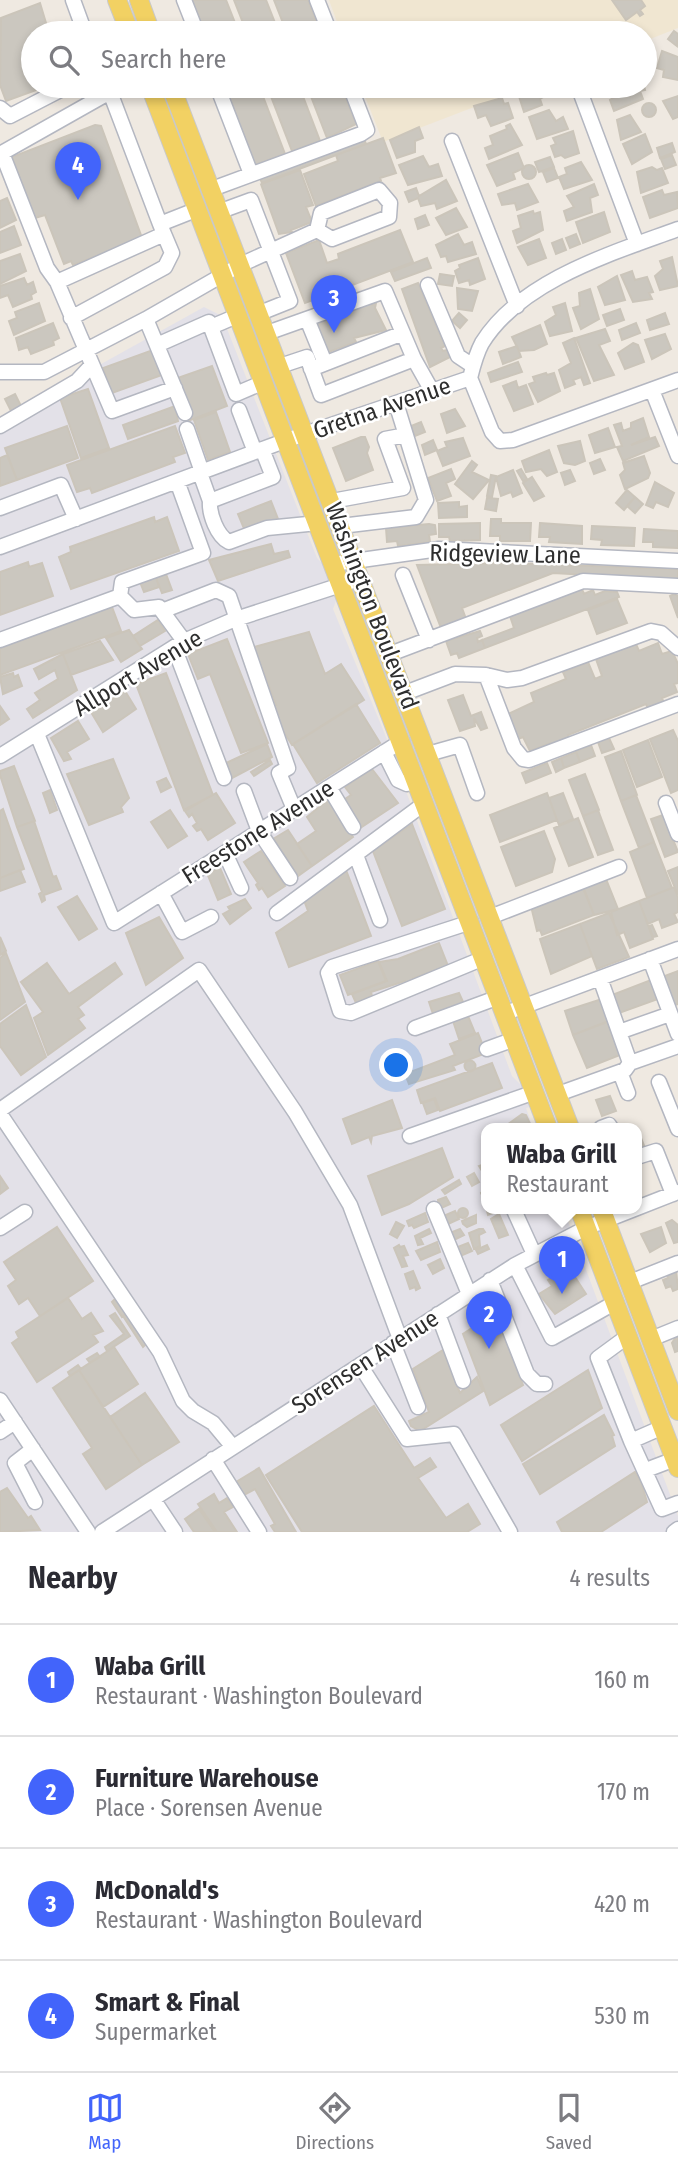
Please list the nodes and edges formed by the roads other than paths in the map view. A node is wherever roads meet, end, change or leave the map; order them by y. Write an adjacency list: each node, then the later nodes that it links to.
1 (73, 0): 6 (street)
2 (117, 0): 7 (main road)
3 (139, 0): 8 (main road)
4 (184, 0): 9 (street)
5 (317, 0): 10 (street)
6 (81, 21)
7 (125, 21)
8 (147, 21)
9 (192, 21)
10 (321, 21)
11 (45, 98): 20 (street)
12 (93, 98): 34 (street)
13 (111, 98): 27 (street)
14 (155, 98): 25 (main road, Washington Boulevard)
15 (166, 98): 22 (main road)
16 (176, 98): 22 (main road, Washington Boulevard)
17 (222, 98): 23 (street)
18 (355, 98): 23 (street)
19 (582, 98): 30 (street)
20 (0, 108)
21 (452, 141): 36 (street)
22 (202, 168): 24 (main road, Washington Boulevard)
23 (251, 174): 24 (street)
24 (212, 189): 26 (main road, Washington Boulevard)
25 (198, 209): 27 (street); 33 (main road, Washington Boulevard)
26 (220, 211): 31 (street); 32 (main road, Washington Boulevard)
27 (162, 229): 34 (street); 39 (street)
28 (678, 229): 30 (street)
29 (317, 230): 29 (street); 31 (street)
30 (637, 244): 36 (street)
31 (270, 250): 32 (street); 37 (street)
32 (240, 265): 33 (street); 37 (main road, Washington Boulevard)
33 (224, 276): 38 (main road, Washington Boulevard); 40 (street)
34 (57, 282): 39 (street)
35 (428, 285): 52 (street)
36 (517, 306): 52 (street)
37 (260, 313): 43 (main road, Washington Boulevard)
38 (239, 315): 42 (street); 54 (main road, Washington Boulevard)
39 (71, 317): 46 (street)
40 (146, 319): 45 (street); 46 (street)
41 (307, 319): 43 (street); 44 (street); 50 (street)
42 (211, 327): 45 (street); 54 (street)
43 (267, 333): 49 (main road, Washington Boulevard)
44 (403, 333): 47 (street); 50 (street)
45 (157, 345): 55 (street)
46 (85, 352): 48 (street); 51 (street)
47 (414, 359): 50 (street); 57 (street)
48 (91, 366): 55 (street); 61 (street)
49 (280, 366): 50 (street); 63 (main road, Washington Boulevard)
50 (318, 366)
51 (0, 372)
52 (472, 372): 56 (street, Gretna Avenue); 57 (street, Gretna Avenue)
53 (678, 380): 56 (street, Gretna Avenue)
54 (264, 382): 65 (main road, Washington Boulevard)
55 (175, 388): 60 (street)
56 (652, 390): 67 (street)
57 (432, 391): 58 (street, Gretna Avenue)
58 (397, 403): 63 (street, Gretna Avenue); 64 (street)
59 (239, 410): 66 (street)
60 (185, 412)
61 (0, 426)
62 (187, 429): 68 (street)
63 (306, 434): 65 (street, Gretna Avenue); 71 (main road, Washington Boulevard)
64 (406, 435): 71 (street); 75 (street)
65 (287, 440): 66 (street, Gretna Avenue); 74 (main road, Washington Boulevard)
66 (259, 451): 68 (street, Gretna Avenue); 70 (street)
67 (678, 456)
68 (201, 472): 69 (street, Gretna Avenue); 70 (street)
69 (177, 481): 73 (street, Gretna Avenue); 84 (street)
70 (210, 501): 74 (street)
71 (332, 501): 75 (main road, Washington Boulevard)
72 (0, 508): 73 (street)
73 (76, 519): 76 (street, Gretna Avenue)
74 (318, 523): 79 (main road, Washington Boulevard)
75 (341, 526): 77 (main road, Washington Boulevard)
76 (1, 542)
77 (355, 561): 78 (street, Ridgeview Lane); 79 (street, Ridgeview Lane); 81 (main road, Washington Boulevard)
78 (678, 561)
79 (333, 564): 82 (main road, Washington Boulevard)
80 (402, 575): 88 (street)
81 (362, 579): 82 (street, Allport Avenue); 91 (main road, Washington Boulevard)
82 (342, 584): 86 (street, Allport Avenue); 96 (main road, Washington Boulevard)
83 (678, 586): 88 (street)
84 (120, 596): 85 (street); 87 (street)
85 (162, 611): 86 (street); 89 (street)
86 (236, 619): 89 (street, Allport Avenue); 107 (street)
87 (0, 640)
88 (429, 640): 91 (street)
89 (179, 644): 95 (street, Allport Avenue); 100 (street)
90 (678, 648): 92 (street)
91 (390, 654): 93 (main road, Washington Boulevard)
92 (486, 675): 93 (street); 94 (street)
93 (405, 693): 98 (main road, Washington Boulevard)
94 (678, 704)
95 (37, 734): 99 (street, Allport Avenue); 116 (street, Freestone Avenue)
96 (402, 741): 97 (street, Freestone Avenue); 101 (main road, Washington Boulevard)
97 (384, 752): 101 (street); 102 (street, Freestone Avenue)
98 (428, 754): 104 (street); 119 (main road, Washington Boulevard)
99 (0, 756)
100 (224, 778)
101 (417, 782): 105 (main road, Washington Boulevard)
102 (330, 787): 107 (street, Freestone Avenue); 108 (street)
103 (244, 791): 109 (street)
104 (477, 793)
105 (425, 803): 112 (street); 121 (main road, Washington Boulevard)
106 (666, 803): 110 (street)
107 (294, 809): 109 (street, Freestone Avenue)
108 (354, 827)
109 (259, 831): 111 (street, Freestone Avenue); 114 (street)
110 (678, 834)
111 (225, 853): 115 (street); 116 (street, Freestone Avenue)
112 (356, 855): 117 (street); 120 (street)
113 (619, 867): 119 (street)
114 (290, 878)
115 (241, 888)
116 (161, 893): 118 (street)
117 (277, 913)
118 (211, 917)
119 (490, 917): 127 (main road, Washington Boulevard)
120 (380, 920)
121 (471, 922): 123 (main road, Washington Boulevard); 123 (street)
122 (678, 949): 124 (street)
123 (484, 958): 126 (main road, Washington Boulevard)
124 (650, 959): 125 (street); 128 (street)
125 (600, 978): 127 (street); 130 (street)
126 (502, 1005): 127 (street); 129 (street); 132 (main road, Washington Boulevard)
127 (524, 1006): 139 (main road, Washington Boulevard)
128 (670, 1014): 130 (street); 131 (street)
129 (415, 1028)
130 (619, 1032): 135 (street)
131 (678, 1034)
132 (515, 1039): 134 (street); 137 (main road, Washington Boulevard)
133 (678, 1046): 135 (street)
134 (487, 1049)
135 (625, 1067): 138 (street); 139 (street)
136 (659, 1082): 143 (street)
137 (535, 1092): 141 (main road, Washington Boulevard); 144 (street)
138 (628, 1093)
139 (558, 1094): 142 (main road, Washington Boulevard)
140 (0, 1112): 166 (street); 178 (street)
141 (546, 1123)
142 (568, 1123)
143 (678, 1129)
144 (410, 1136)
145 (642, 1155): 146 (street)
146 (675, 1193): 147 (street, Sorensen Avenue)
147 (642, 1206)
148 (434, 1209): 160 (street)
149 (25, 1212): 153 (street)
150 (516, 1214): 155 (street)
151 (581, 1214): 154 (main road)
152 (603, 1214): 154 (street, Sorensen Avenue); 159 (main road)
153 (0, 1228)
154 (586, 1228): 155 (street, Sorensen Avenue); 161 (main road)
155 (534, 1254): 157 (street, Sorensen Avenue)
156 (678, 1263): 159 (street)
157 (515, 1265): 158 (street, Sorensen Avenue); 161 (street)
158 (490, 1280): 160 (street, Sorensen Avenue); 169 (street)
159 (630, 1282): 165 (main road)
160 (469, 1294): 162 (street, Sorensen Avenue)
161 (616, 1302): 164 (main road)
162 (438, 1314): 166 (street, Sorensen Avenue); 168 (street)
163 (678, 1328): 165 (street)
164 (628, 1336): 175 (main road); 177 (street)
165 (651, 1339): 170 (main road)
166 (397, 1341): 167 (street, Sorensen Avenue); 172 (street)
167 (360, 1364): 178 (street, Sorensen Avenue); 190 (street)
168 (463, 1381)
169 (545, 1384)
170 (675, 1392): 173 (main road)
171 (0, 1400): 174 (street)
172 (418, 1407)
173 (678, 1411)
174 (15, 1422): 176 (street); 179 (street)
175 (663, 1427): 177 (street); 181 (main road)
176 (0, 1432)
177 (631, 1441): 182 (street)
178 (233, 1447): 180 (street, Sorensen Avenue)
179 (33, 1449): 184 (street); 186 (street)
180 (214, 1459): 183 (street, Sorensen Avenue); 189 (street)
181 (676, 1463): 182 (street)
182 (646, 1470): 185 (street)
183 (153, 1499): 187 (street, Sorensen Avenue); 188 (street)
184 (35, 1502)
185 (678, 1503)
186 (88, 1532)
187 (102, 1532)
188 (175, 1532)
189 (258, 1532)
190 (510, 1532)

